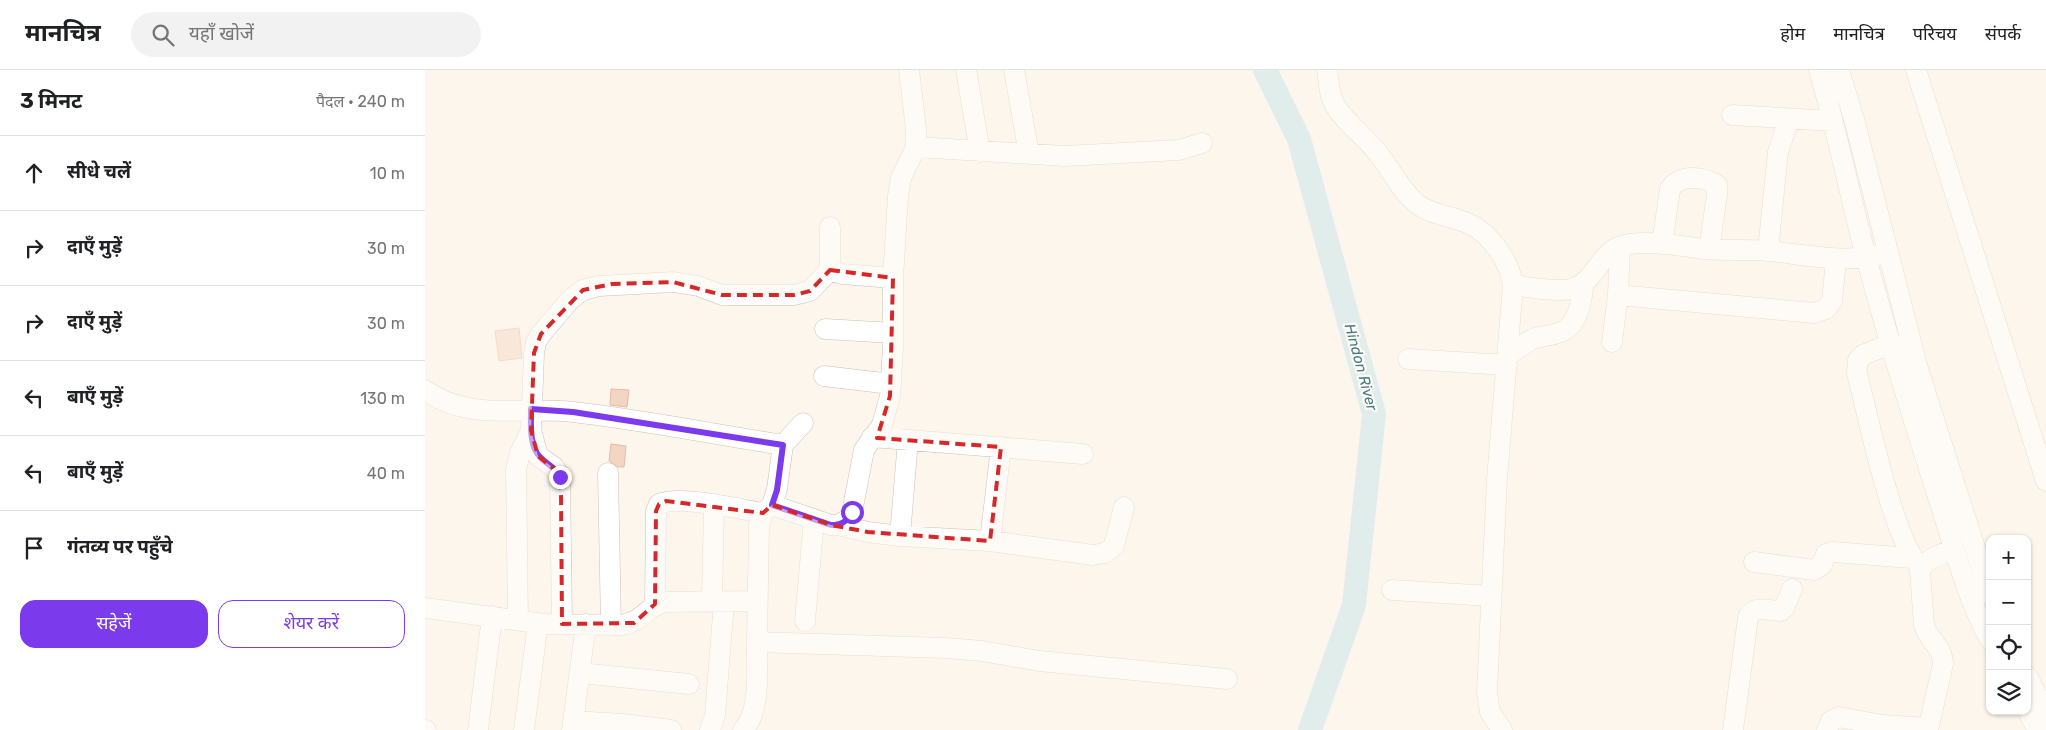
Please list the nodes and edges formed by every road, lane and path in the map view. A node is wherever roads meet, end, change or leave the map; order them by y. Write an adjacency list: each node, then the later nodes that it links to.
1 (909, 70): 12 (street)
2 (966, 70): 13 (street)
3 (1014, 70): 14 (street)
4 (1327, 70): 26 (street)
5 (1819, 70): 10 (street)
6 (1839, 70): 20 (street)
7 (1916, 70): 46 (street)
8 (1732, 115): 9 (street)
9 (1789, 119): 10 (street); 19 (street)
10 (1833, 121): 21 (street)
11 (1203, 143): 14 (street)
12 (916, 147): 13 (street); 24 (street)
13 (980, 152): 14 (street)
14 (1029, 154)
15 (829, 227): 23 (street)
16 (1662, 244): 17 (street); 18 (street); 18 (street)
17 (1620, 246): 25 (street); 27 (street)
18 (1709, 249): 19 (street)
19 (1768, 251): 22 (street)
20 (1887, 254): 21 (street); 57 (street)
21 (1866, 258): 22 (street); 31 (street)
22 (1836, 260): 27 (street)
23 (830, 270): 24 (street); 37 (street)
24 (893, 278): 29 (street)
25 (1583, 283): 26 (street); 33 (street)
26 (1513, 286): 33 (street)
27 (1618, 295): 30 (street)
28 (825, 329): 29 (street)
29 (893, 333): 35 (street)
30 (1613, 342)
31 (1892, 344): 54 (street); 56 (street)
32 (1408, 359): 33 (street)
33 (1507, 360): 60 (street)
34 (824, 376): 35 (street)
35 (891, 384): 40 (street)
36 (425, 390): 37 (street)
37 (531, 409): 39 (street); 42 (street)
38 (803, 423): 42 (street)
39 (531, 430): 67 (street); 68 (street)
40 (872, 438): 41 (street); 51 (street)
41 (908, 440): 43 (street); 52 (street)
42 (783, 445): 49 (street)
43 (1001, 447): 44 (street); 53 (street)
44 (1083, 454)
45 (608, 473): 70 (street)
46 (2046, 480)
47 (714, 505): 49 (street); 62 (street); 63 (street)
48 (1123, 507): 53 (street)
49 (768, 509): 50 (street); 61 (street)
50 (814, 519): 51 (street); 66 (street)
51 (838, 525): 52 (street)
52 (899, 536): 53 (street)
53 (990, 541)
54 (1954, 548): 56 (street); 71 (street)
55 (1754, 562): 56 (street)
56 (1916, 563): 81 (street)
57 (1986, 582)
58 (1792, 589): 88 (street)
59 (1392, 590): 60 (street)
60 (1491, 596): 87 (street)
61 (757, 601): 62 (street); 72 (street)
62 (718, 602): 63 (street); 85 (street)
63 (655, 604): 70 (street)
64 (425, 608): 65 (street)
65 (492, 616): 67 (street); 82 (street)
66 (805, 620)
67 (528, 621): 68 (street); 83 (street)
68 (562, 624): 69 (street)
69 (586, 624): 70 (street); 73 (street)
70 (611, 625)
71 (1986, 632)
72 (757, 642): 74 (street); 86 (street)
73 (580, 673): 75 (street); 79 (street)
74 (1227, 679)
75 (689, 684)
76 (2031, 684): 77 (street)
77 (2046, 713)
78 (2030, 715): 90 (street)
79 (573, 726): 80 (street)
80 (623, 727): 84 (street)
81 (1928, 729): 89 (street)
82 (478, 730)
83 (524, 730)
84 (671, 730)
85 (710, 730)
86 (743, 730)
87 (1502, 730)
88 (1733, 730)
89 (1827, 730)
90 (2038, 730)

